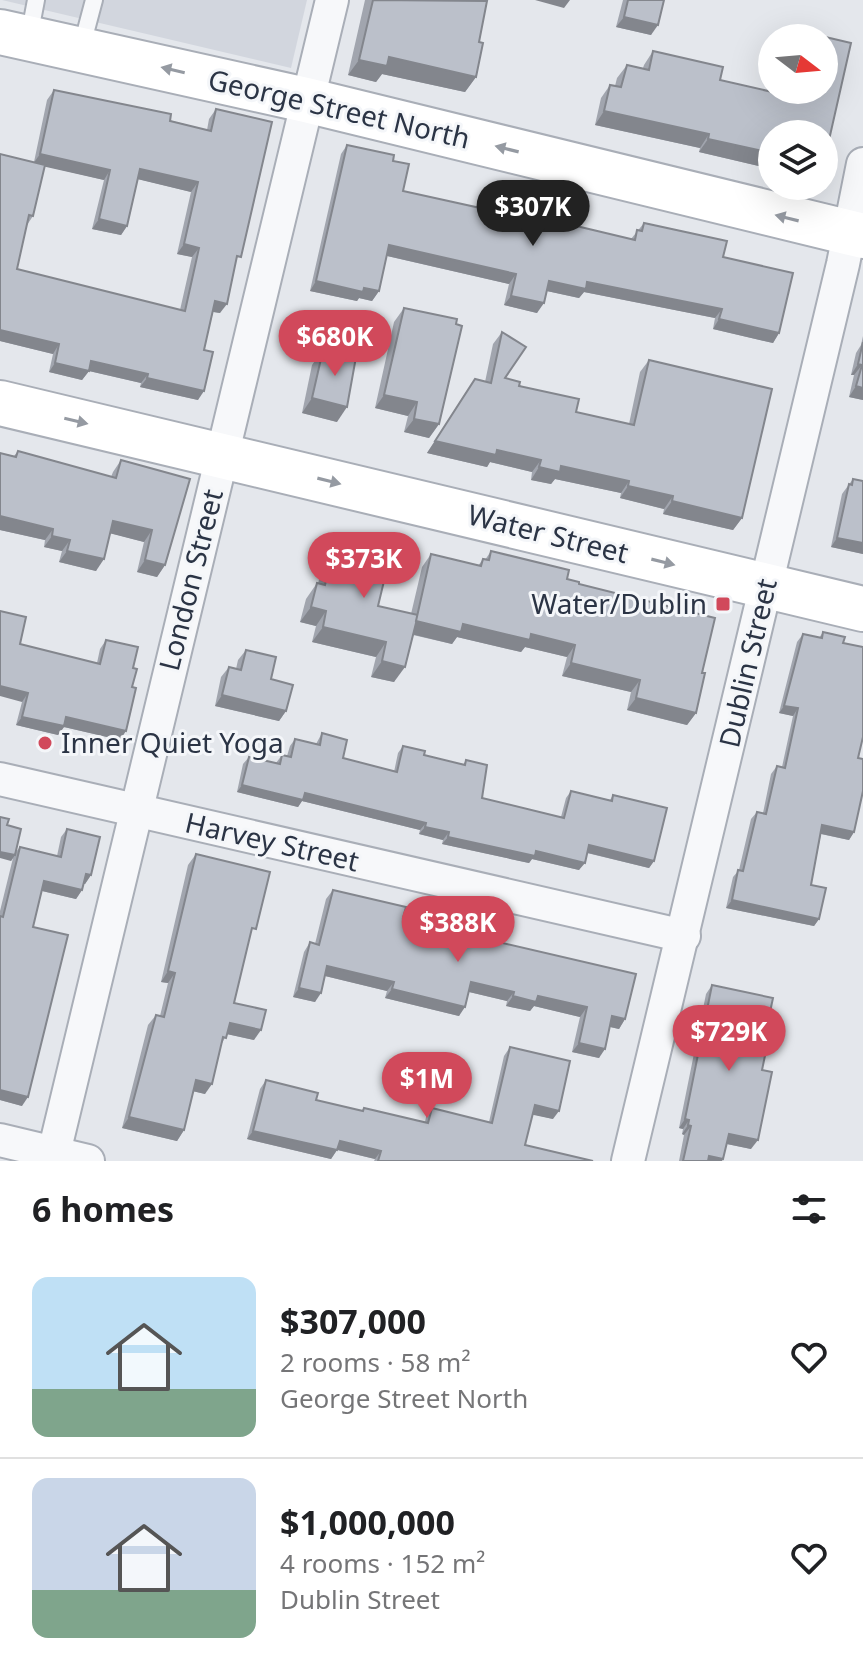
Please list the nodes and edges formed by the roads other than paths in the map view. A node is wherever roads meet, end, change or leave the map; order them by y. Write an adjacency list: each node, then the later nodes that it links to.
1 (94, 0): 4 (lane)
2 (332, 0): 5 (street, London Street)
3 (22, 24): 4 (main road, George Street North)
4 (81, 50): 5 (main road, George Street North, one-way to 4)
5 (306, 100): 7 (main road, George Street North, one-way to 5); 9 (street, London Street)
6 (863, 164): 7 (street, Dublin Street)
7 (856, 235): 10 (street, Dublin Street)
8 (0, 403): 9 (main road, Water Street, one-way to 9)
9 (221, 455): 10 (main road, Water Street, one-way to 10); 13 (street, London Street)
10 (766, 587): 11 (main road, Water Street); 14 (street, Dublin Street)
11 (863, 609)
12 (0, 779): 13 (street, Harvey Street)
13 (136, 811): 14 (street, Harvey Street); 16 (street, London Street)
14 (684, 936): 18 (street, Dublin Street)
15 (0, 1140): 16 (street)
16 (53, 1157): 17 (street)
17 (88, 1161)
18 (628, 1161)

